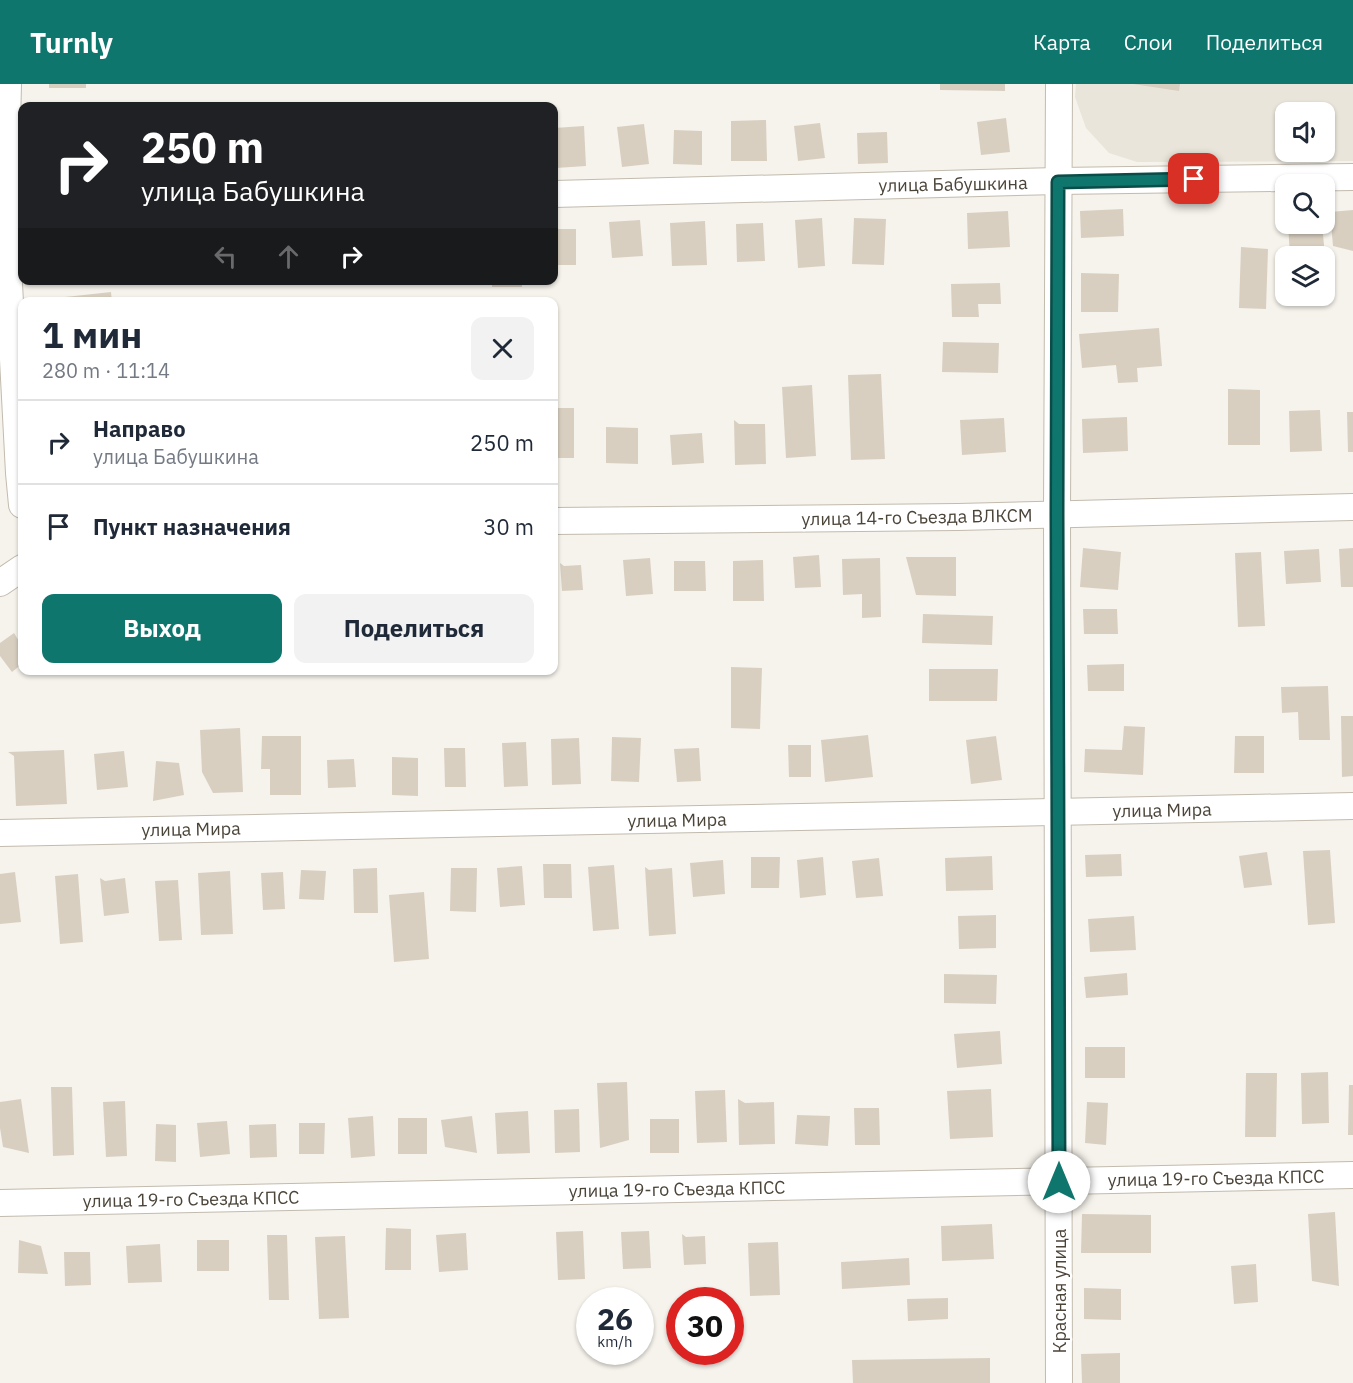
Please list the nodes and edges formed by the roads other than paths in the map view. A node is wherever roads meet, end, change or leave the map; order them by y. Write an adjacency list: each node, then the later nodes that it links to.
1 (8, 84): 6 (street)
2 (1059, 84): 4 (street, Красная улица)
3 (1353, 177): 4 (street, улица Бабушкина)
4 (1058, 182): 5 (street, улица Бабушкина); 9 (street, Красная улица)
5 (558, 194)
6 (14, 208): 7 (street)
7 (18, 419)
8 (1353, 507): 9 (street, улица 14-го Съезда ВЛКСМ)
9 (1057, 514): 10 (street, улица 14-го Съезда ВЛКСМ); 14 (street, Красная улица)
10 (558, 520)
11 (18, 571): 12 (street)
12 (0, 583)
13 (1353, 806): 14 (street, улица Мира)
14 (1057, 812): 15 (street, улица Мира); 17 (street, Красная улица)
15 (0, 833)
16 (1353, 1175): 17 (street, улица 19-го Съезда КПСС)
17 (1059, 1182): 18 (street, улица 19-го Съезда КПСС); 19 (street, Красная улица)
18 (0, 1203)
19 (1059, 1383)

